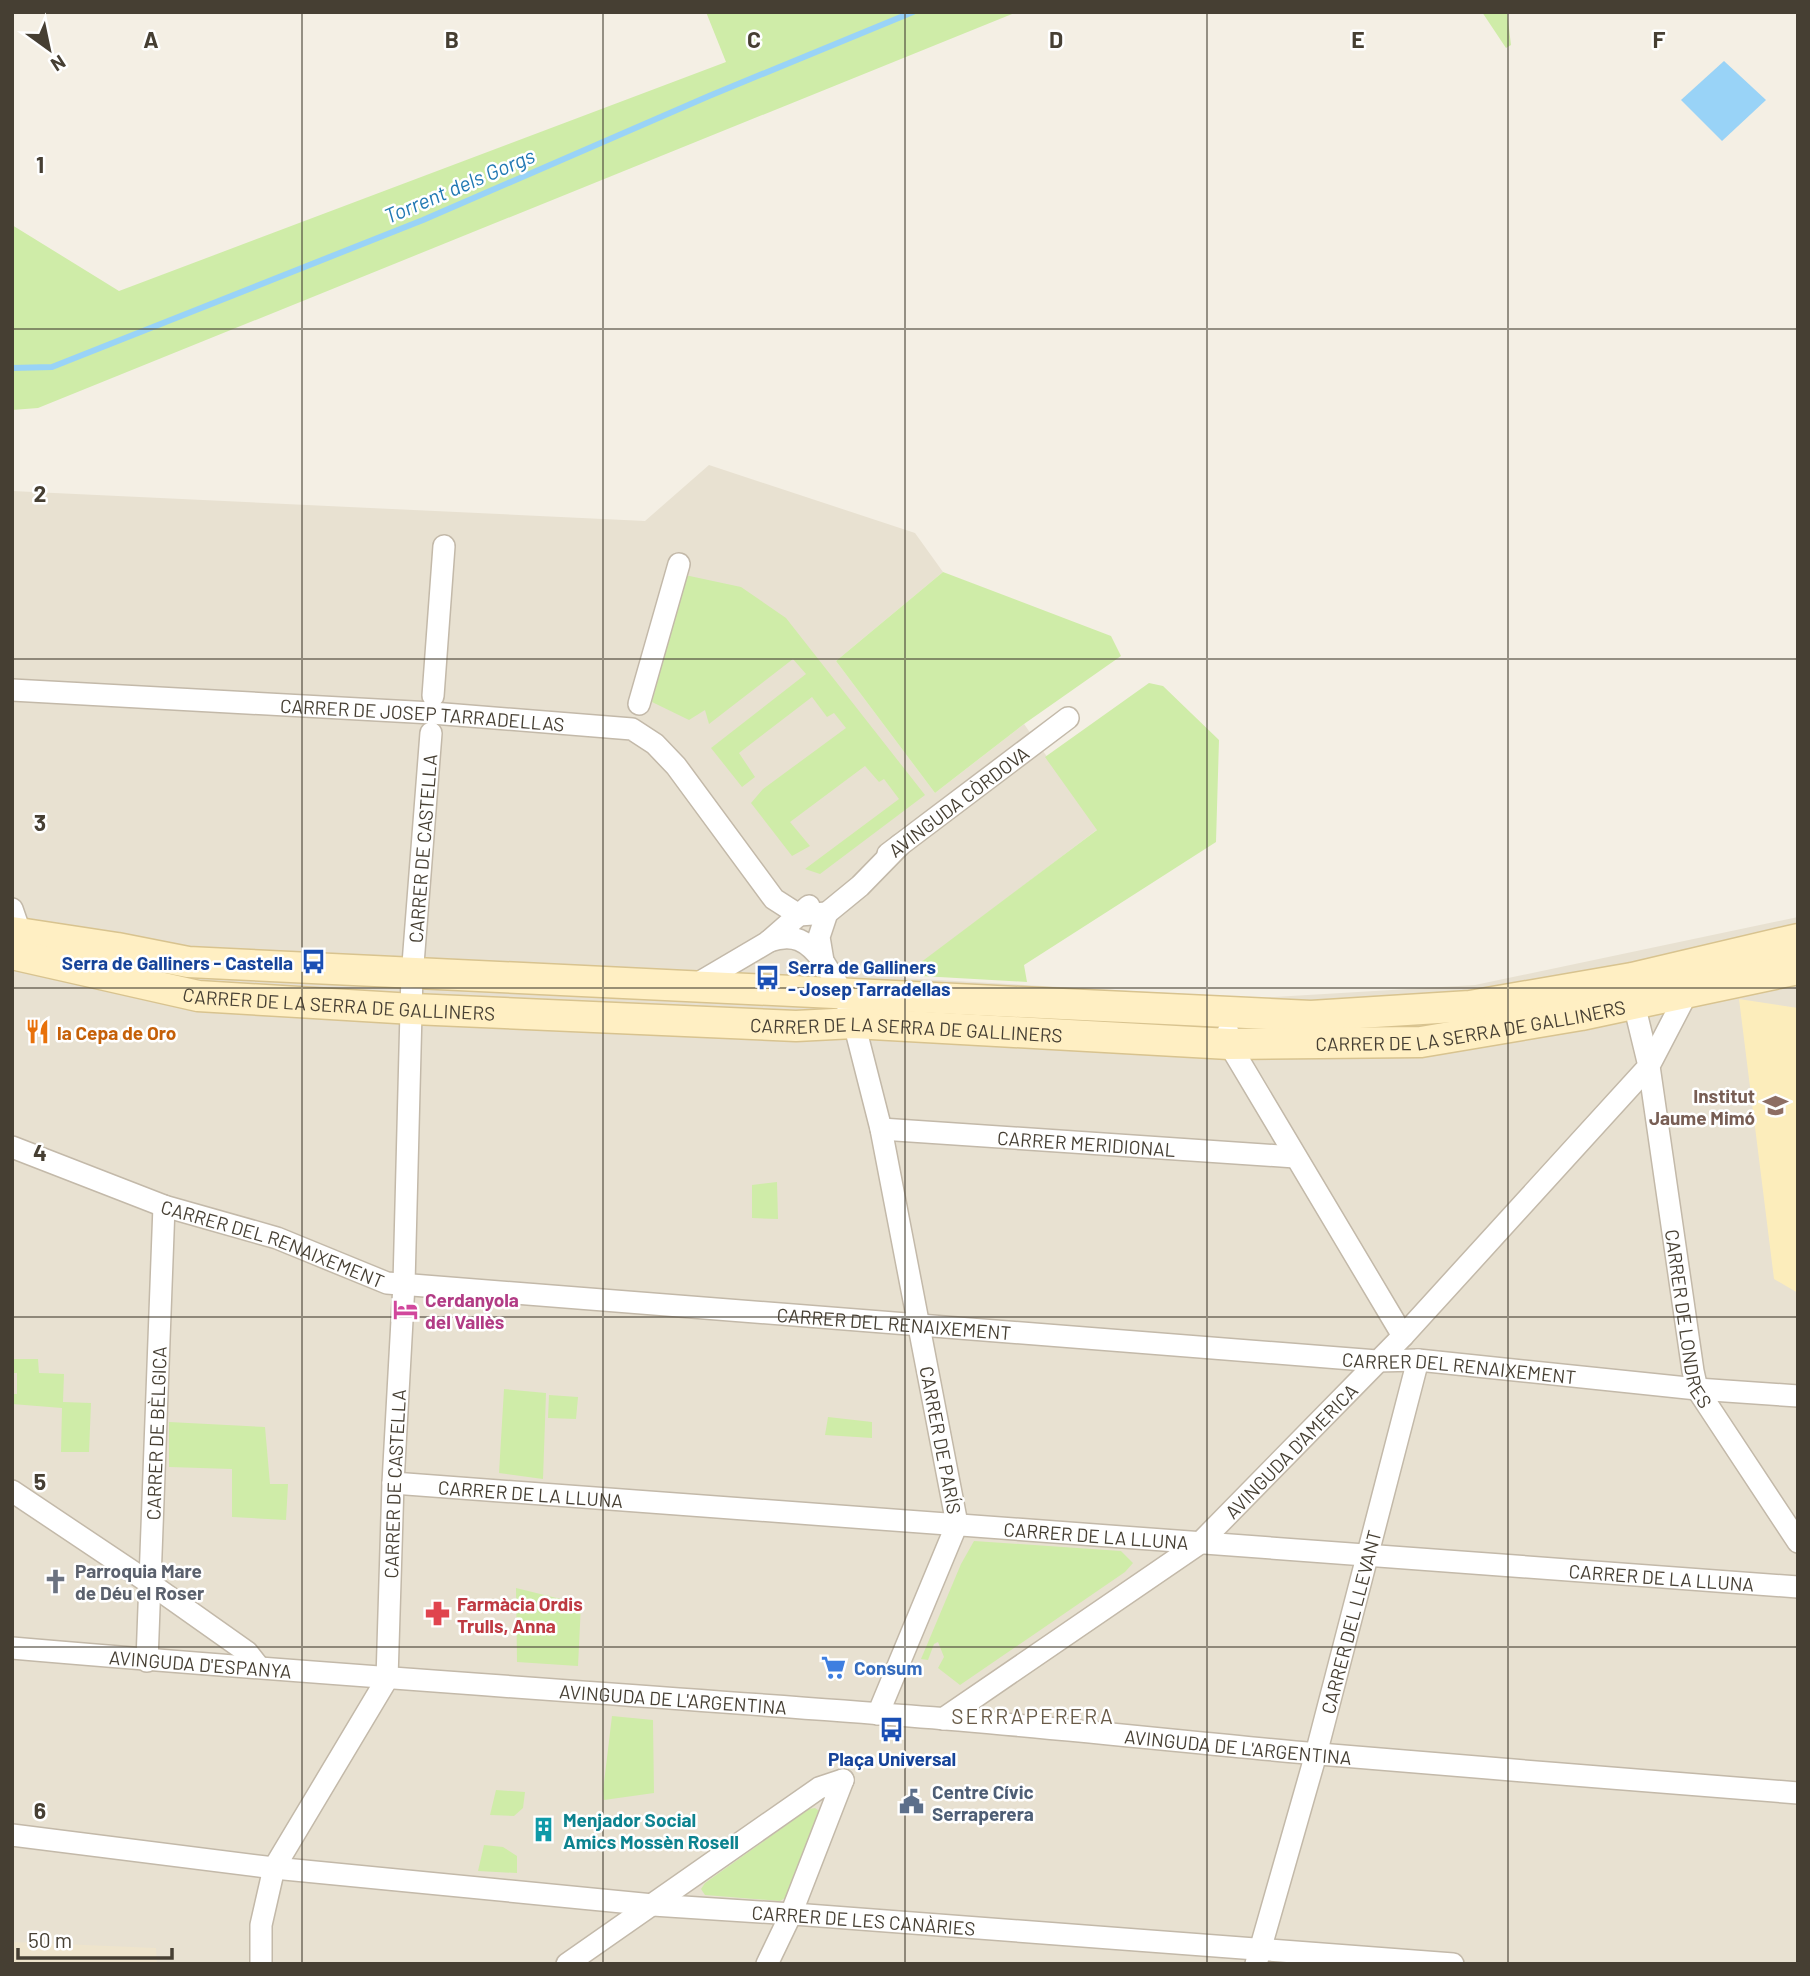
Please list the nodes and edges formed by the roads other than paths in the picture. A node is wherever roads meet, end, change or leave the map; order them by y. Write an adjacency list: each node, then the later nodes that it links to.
1 (444, 546): 4 (street)
2 (679, 564): 5 (street)
3 (12, 690): 9 (street, CARRER DE JOSEP TARRADELLAS)
4 (433, 696)
5 (639, 704)
6 (1069, 718): 8 (street, AVINGUDA CÒRDOVA)
7 (431, 733): 17 (street, CARRER DE CASTELLA)
8 (900, 845): 10 (street); 11 (street, AVINGUDA CÒRDOVA)
9 (768, 890): 11 (street); 13 (street)
10 (827, 913): 11 (street); 15 (street)
11 (799, 915): 13 (street, AVINGUDA CÒRDOVA)
12 (14, 934): 16 (street, CARRER DE LA SERRA DE GALLINERS)
13 (768, 942): 15 (street); 21 (street, AVINGUDA CÒRDOVA)
14 (1791, 944): 22 (street, CARRER DE LA SERRA DE GALLINERS)
15 (823, 961): 23 (street, CARRER DE PARÍS)
16 (115, 962): 17 (street, CARRER DE LA SERRA DE GALLINERS); 25 (street, CARRER DE LA SERRA DE GALLINERS)
17 (413, 969): 21 (street, CARRER DE LA SERRA DE GALLINERS); 25 (street, CARRER DE CASTELLA)
18 (1798, 969): 19 (street, CARRER DE LA SERRA DE GALLINERS)
19 (1732, 984): 20 (street); 24 (street, CARRER DE LA SERRA DE GALLINERS)
20 (1798, 984)
21 (691, 987): 23 (street, CARRER DE LA SERRA DE GALLINERS)
22 (1633, 991): 24 (street, CARRER DE LA SERRA DE GALLINERS); 26 (street, CARRER DE LA SERRA DE GALLINERS); 28 (street, CARRER DE LA SERRA DE GALLINERS); 29 (street, CARRER DE LONDRES)
23 (843, 993): 26 (street, CARRER DE LA SERRA DE GALLINERS); 27 (street, CARRER DE PARÍS)
24 (1687, 993): 29 (street)
25 (413, 1009): 27 (street, CARRER DE LA SERRA DE GALLINERS); 34 (street, CARRER DE CASTELLA)
26 (1227, 1013): 28 (street)
27 (854, 1023): 28 (street, CARRER DE LA SERRA DE GALLINERS); 30 (street, CARRER DE PARÍS)
28 (1229, 1044): 32 (street)
29 (1648, 1066): 36 (street, AVINGUDA D'AMERICA); 39 (street, CARRER DE LONDRES)
30 (881, 1129): 32 (street, CARRER MERIDIONAL); 35 (street, CARRER DE PARÍS)
31 (12, 1147): 33 (street, CARRER DEL RENAIXEMENT)
32 (1295, 1157): 36 (street)
33 (164, 1206): 34 (street, CARRER DEL RENAIXEMENT); 47 (street, CARRER DE BÈLGICA)
34 (404, 1284): 35 (street, CARRER DEL RENAIXEMENT); 41 (street, CARRER DE CASTELLA)
35 (918, 1325): 38 (street, CARRER DEL RENAIXEMENT); 43 (street, CARRER DE PARÍS)
36 (1403, 1336): 38 (street, AVINGUDA D'AMERICA)
37 (1418, 1360): 38 (street, CARRER DEL RENAIXEMENT); 39 (street, CARRER DEL RENAIXEMENT); 46 (street, CARRER DEL LLEVANT)
38 (1377, 1361): 45 (street, AVINGUDA D'AMERICA)
39 (1697, 1389): 40 (street, CARRER DEL RENAIXEMENT); 44 (street, CARRER DE LONDRES)
40 (1798, 1396)
41 (393, 1483): 43 (street, CARRER DE LA LLUNA); 52 (street, CARRER DE CASTELLA)
42 (12, 1491): 47 (street)
43 (957, 1524): 45 (street, CARRER DE LA LLUNA); 53 (street, CARRER DE PARÍS)
44 (1798, 1542)
45 (1200, 1543): 46 (street, CARRER DE LA LLUNA); 54 (street, AVINGUDA D'AMERICA)
46 (1367, 1556): 48 (street, CARRER DE LA LLUNA); 55 (street, CARRER DEL LLEVANT)
47 (148, 1582): 50 (street, CARRER DE BÈLGICA); 51 (street)
48 (1798, 1587)
49 (12, 1648): 50 (street, AVINGUDA D'ESPANYA)
50 (146, 1661): 51 (street, AVINGUDA D'ESPANYA)
51 (258, 1666): 52 (street, AVINGUDA D'ESPANYA)
52 (387, 1679): 53 (street, AVINGUDA DE L'ARGENTINA); 58 (street, CARRER DE CASTELLA)
53 (878, 1714): 54 (street, AVINGUDA DE L'ARGENTINA)
54 (943, 1719): 55 (street, AVINGUDA DE L'ARGENTINA)
55 (1316, 1754): 56 (street, AVINGUDA DE L'ARGENTINA); 61 (street, CARRER DEL LLEVANT)
56 (1798, 1793)
57 (12, 1835): 58 (street, CARRER DE LES CANÀRIES)
58 (274, 1868): 59 (street, CARRER DE LES CANÀRIES); 62 (street, CARRER DE CASTELLA)
59 (658, 1897): 60 (street, CARRER DE LES CANÀRIES); 60 (street); 63 (street)
60 (790, 1913): 61 (street, CARRER DE LES CANÀRIES); 64 (street)
61 (1258, 1956): 65 (street, CARRER DE LES CANÀRIES)
62 (261, 1964)
63 (567, 1964)
64 (767, 1964)
65 (1453, 1964)

